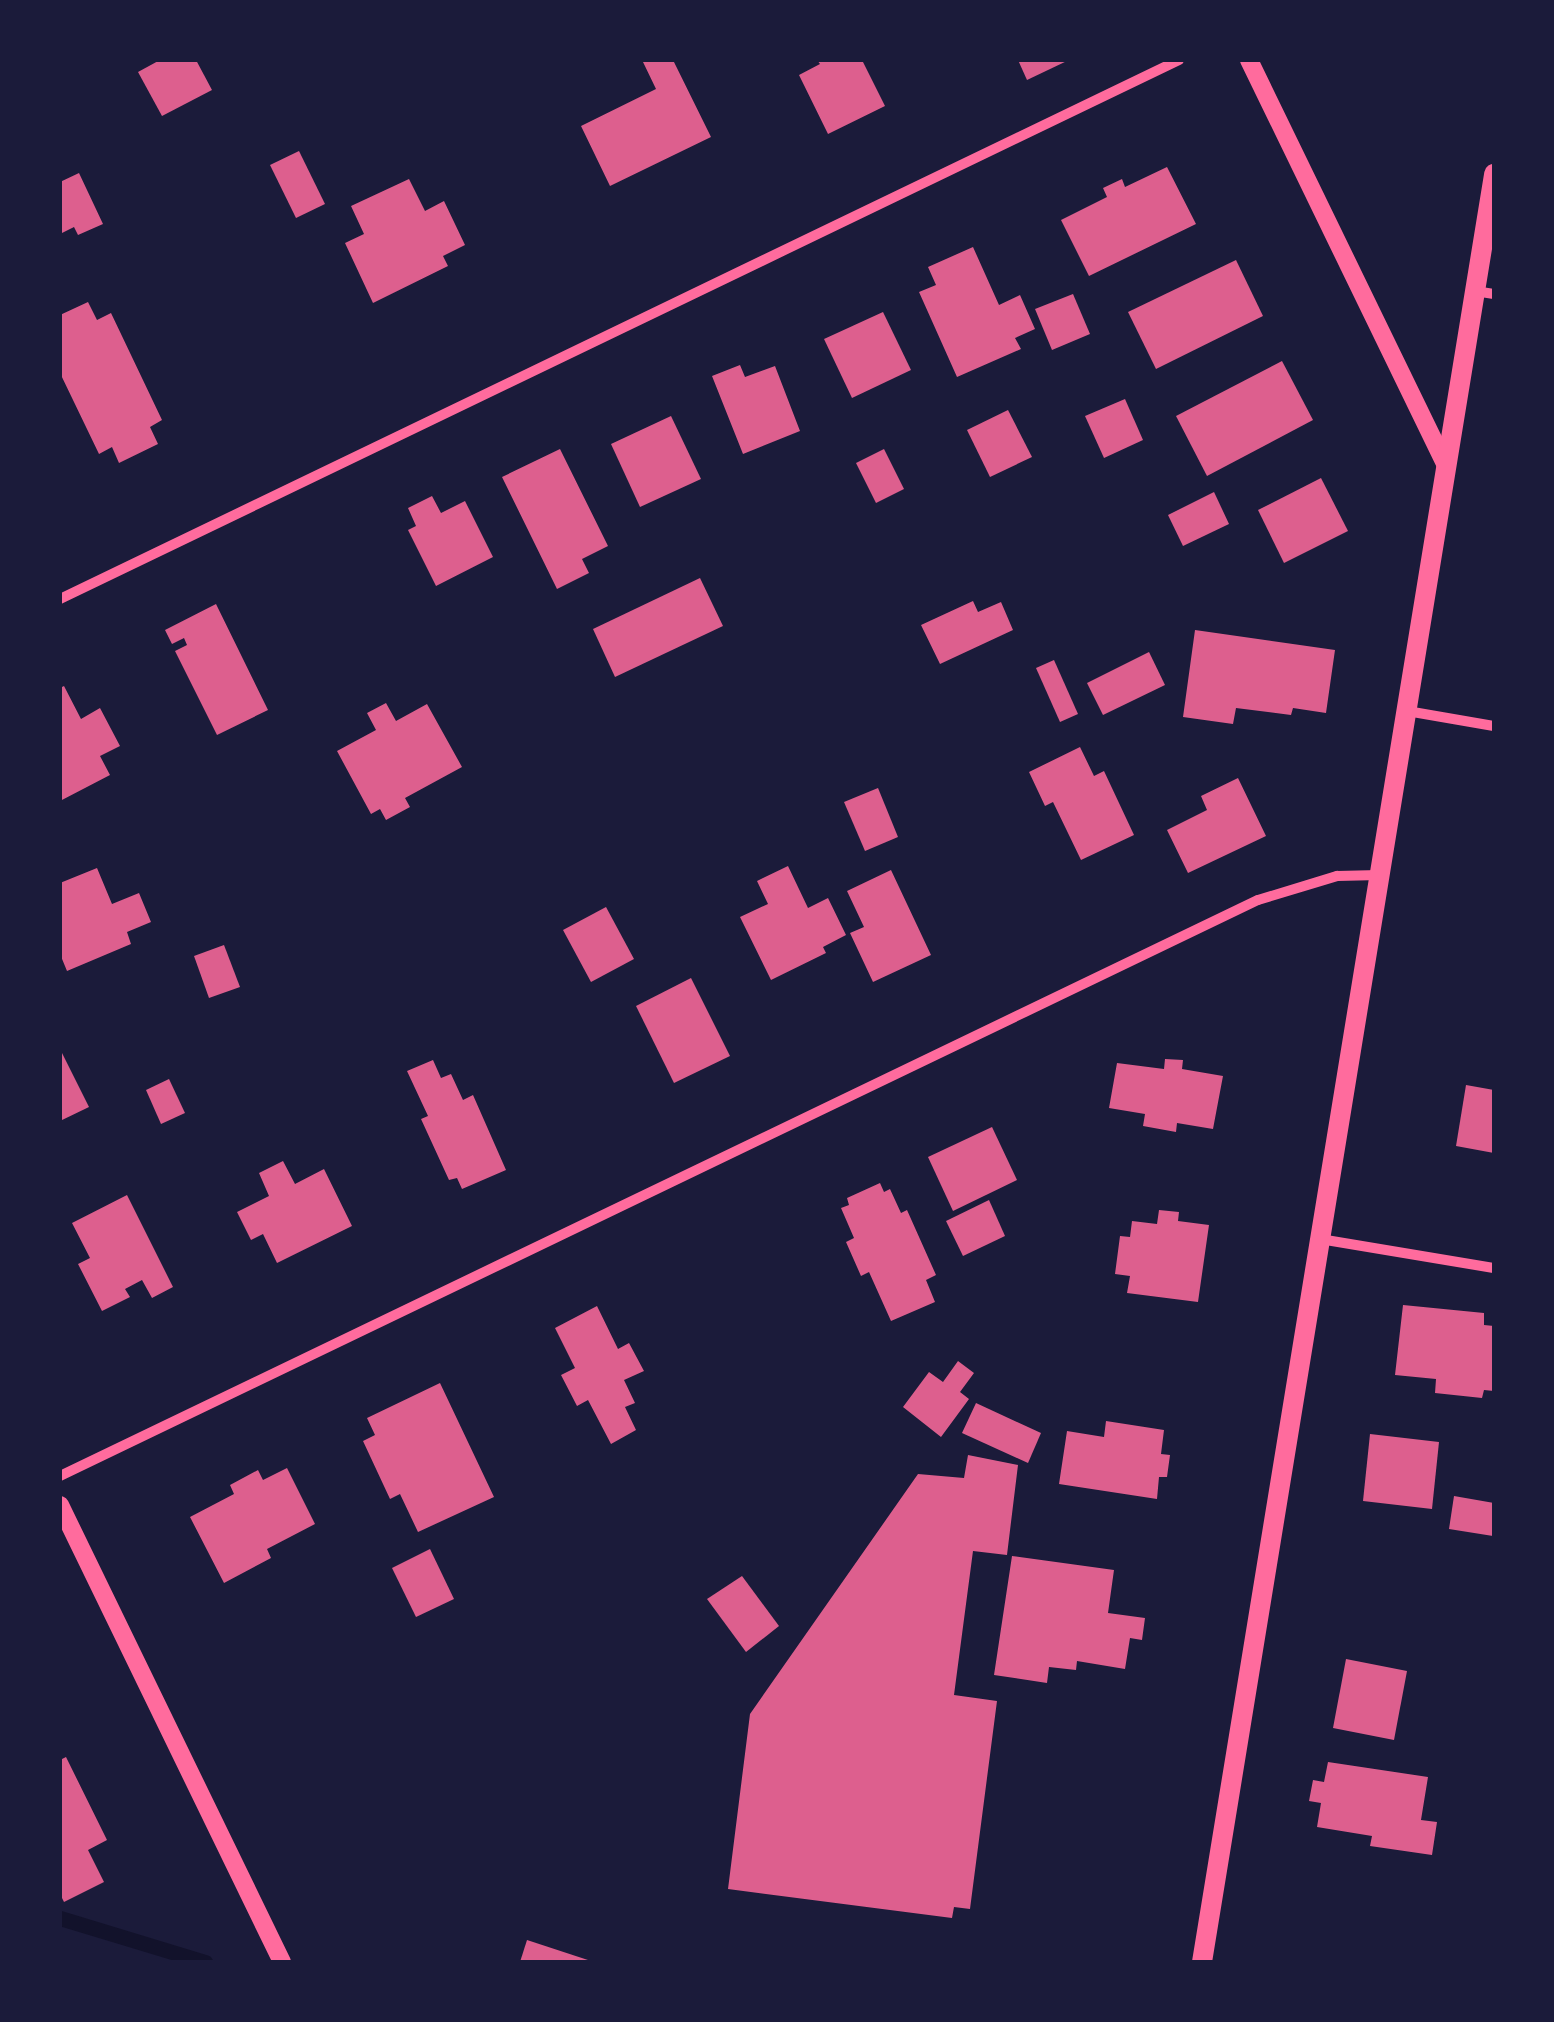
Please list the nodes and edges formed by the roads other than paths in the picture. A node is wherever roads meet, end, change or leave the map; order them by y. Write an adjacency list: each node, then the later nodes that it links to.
1 (1178, 60): 6 (street)
2 (1249, 60): 5 (street)
3 (1494, 174): 4 (main road)
4 (1484, 293): 5 (main road)
5 (1446, 466): 7 (main road)
6 (60, 599)
7 (1407, 711): 8 (street); 9 (main road)
8 (1494, 726)
9 (1379, 874): 10 (main road); 12 (street)
10 (1320, 1239): 11 (street); 15 (main road)
11 (1494, 1268)
12 (60, 1476)
13 (60, 1505): 14 (street)
14 (282, 1962)
15 (1202, 1962)

